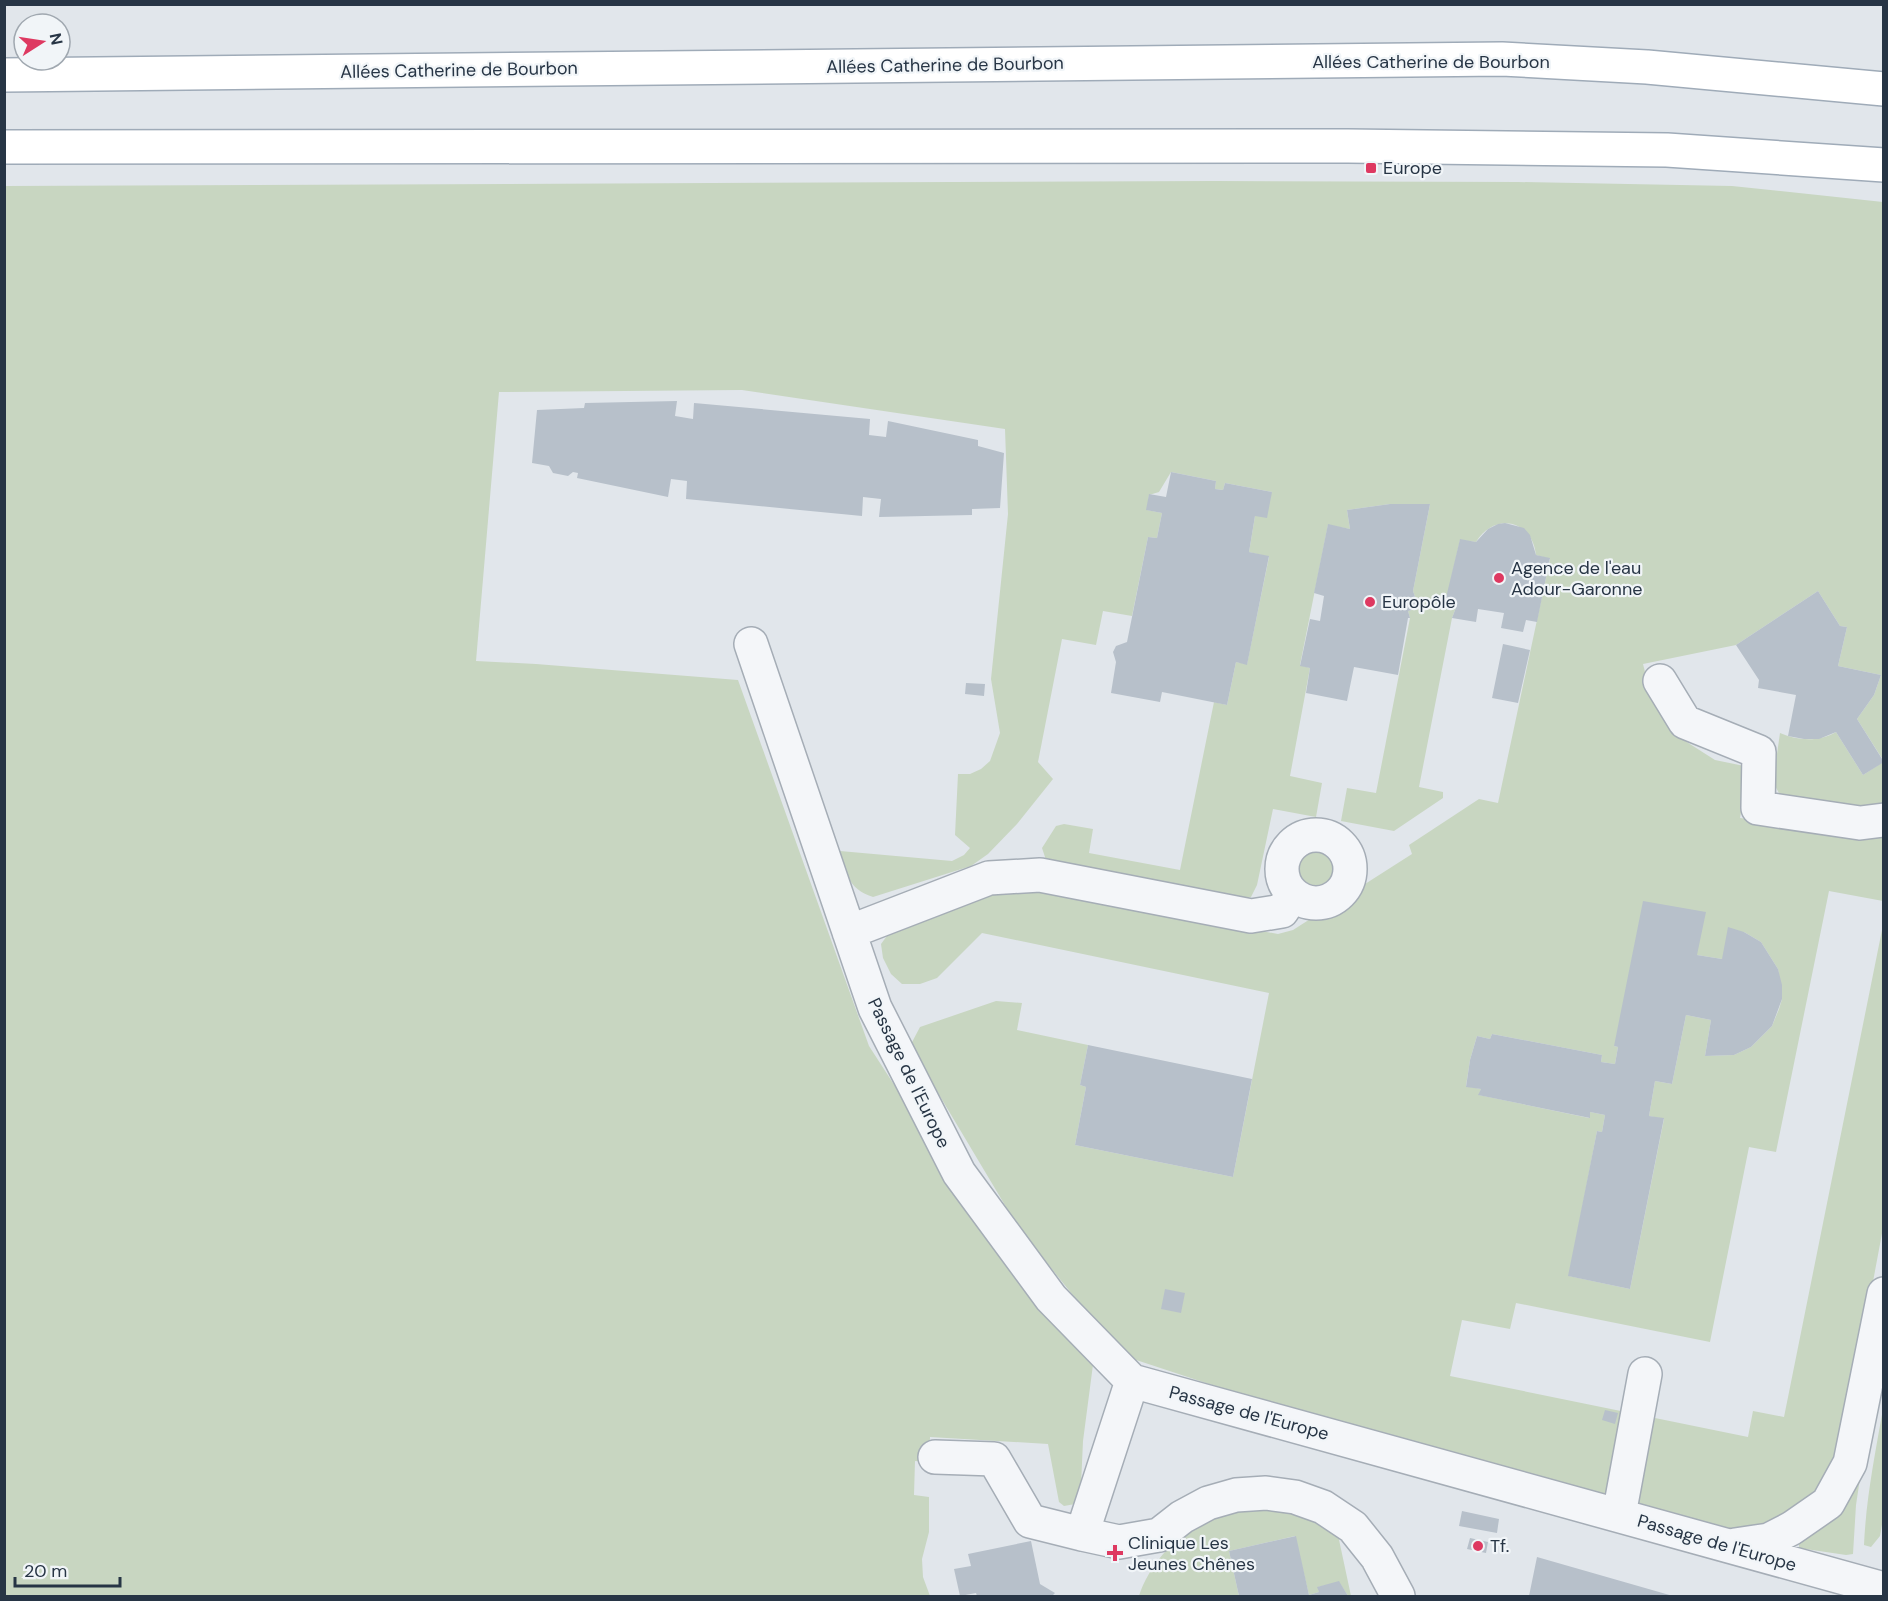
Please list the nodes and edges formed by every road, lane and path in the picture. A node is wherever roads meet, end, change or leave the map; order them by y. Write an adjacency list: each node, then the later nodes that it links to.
1 (4, 75): 2 (main road, Allées Catherine de Bourbon)
2 (1884, 89)
3 (4, 147): 4 (main road)
4 (1884, 165)
5 (751, 644): 9 (lane, Passage de l'Europe)
6 (1660, 681): 7 (lane)
7 (1884, 820)
8 (1293, 894): 9 (lane)
9 (849, 932): 12 (lane, Passage de l'Europe)
10 (1884, 1294): 16 (lane)
11 (1646, 1374): 14 (lane)
12 (1132, 1381): 14 (lane, Passage de l'Europe); 15 (lane)
13 (935, 1457): 15 (lane)
14 (1619, 1515): 16 (lane, Passage de l'Europe)
15 (1082, 1534): 18 (lane)
16 (1729, 1546): 17 (lane, Passage de l'Europe)
17 (1884, 1589)
18 (1398, 1596)

